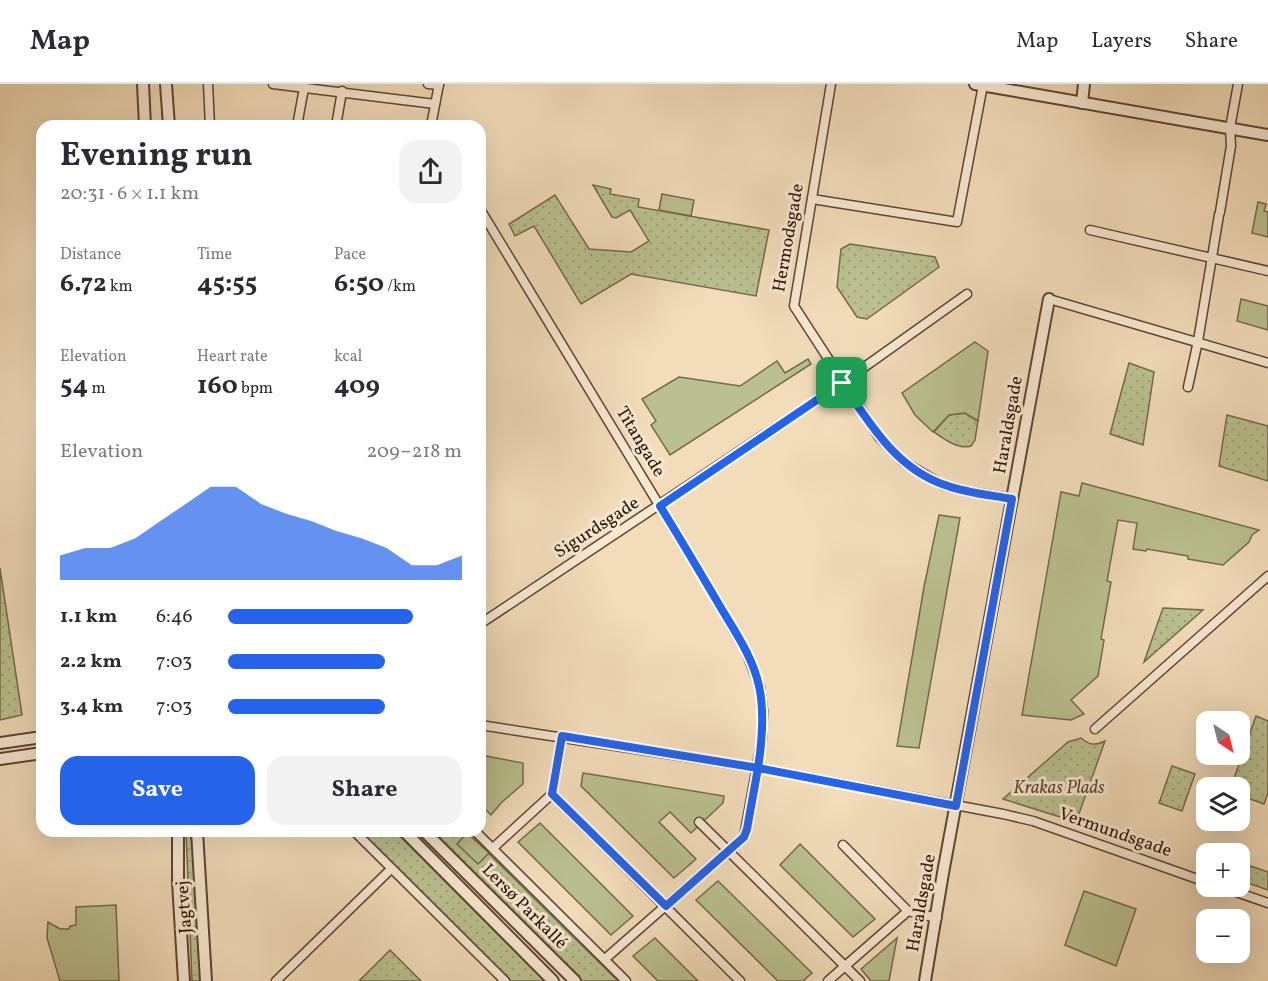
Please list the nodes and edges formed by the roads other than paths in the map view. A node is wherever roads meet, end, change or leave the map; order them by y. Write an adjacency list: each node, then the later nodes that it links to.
1 (143, 84): 16 (street)
2 (166, 84): 17 (street)
3 (208, 84): 18 (street)
4 (273, 84): 11 (street)
5 (428, 84): 9 (street)
6 (831, 84): 24 (street, Hermodsgade)
7 (1084, 84): 14 (street)
8 (1238, 84): 22 (street)
9 (439, 85): 15 (street)
10 (979, 85): 14 (street); 24 (street)
11 (304, 88): 13 (street); 19 (street)
12 (354, 88): 13 (street); 15 (street)
13 (342, 91): 20 (street)
14 (1082, 102): 22 (street)
15 (435, 104): 21 (street)
16 (145, 120)
17 (169, 120)
18 (210, 120)
19 (298, 120)
20 (337, 120)
21 (432, 120)
22 (1230, 128): 23 (street); 27 (street)
23 (1268, 135)
24 (812, 199): 33 (street, Hermodsgade)
25 (486, 219): 36 (street, Titangade)
26 (1090, 230): 27 (street)
27 (1213, 258): 28 (street); 31 (street)
28 (1268, 272)
29 (967, 294): 33 (street, Sigurdsgade)
30 (1049, 299): 31 (street); 35 (street, Haraldsgade)
31 (1198, 341): 32 (street); 34 (street)
32 (1268, 363)
33 (842, 383): 35 (street, Hermodsgade); 36 (street, Sigurdsgade)
34 (1188, 387)
35 (1012, 499): 48 (street, Haraldsgade)
36 (660, 506): 38 (street, Sigurdsgade); 46 (street, Titangade)
37 (1268, 576): 40 (street)
38 (486, 620)
39 (486, 726): 41 (street, Vermundsgade)
40 (1095, 729)
41 (562, 736): 46 (street, Vermundsgade); 47 (street)
42 (36, 738): 43 (street)
43 (0, 743)
44 (36, 754): 45 (street)
45 (0, 759)
46 (758, 768): 48 (street, Vermundsgade); 58 (street, Titangade)
47 (552, 794): 57 (street); 63 (street)
48 (956, 806): 60 (street, Vermundsgade); 65 (street, Haraldsgade)
49 (699, 822): 58 (street)
50 (178, 837): 68 (street, Jagtvej)
51 (197, 837): 69 (street, Jagtvej)
52 (360, 837): 59 (street)
53 (410, 837): 72 (street, Lersø Parkallé)
54 (430, 837): 73 (street, Lersø Parkallé)
55 (482, 837): 57 (street, Lersø Parkallé)
56 (843, 845): 64 (street)
57 (493, 848): 66 (street, Lersø Parkallé)
58 (728, 851): 63 (street, Titangade); 67 (street)
59 (391, 868): 70 (street); 71 (street)
60 (1196, 878)
61 (1250, 897): 62 (street)
62 (1268, 903)
63 (666, 906): 66 (street, Titangade); 75 (street)
64 (908, 911): 65 (street); 67 (street)
65 (937, 918): 78 (street, Haraldsgade)
66 (605, 959): 74 (street, Lersø Parkallé)
67 (845, 966): 76 (street); 77 (street)
68 (184, 981)
69 (206, 981)
70 (276, 981)
71 (505, 981)
72 (553, 981)
73 (575, 981)
74 (626, 981)
75 (740, 981)
76 (828, 981)
77 (860, 981)
78 (925, 981)

